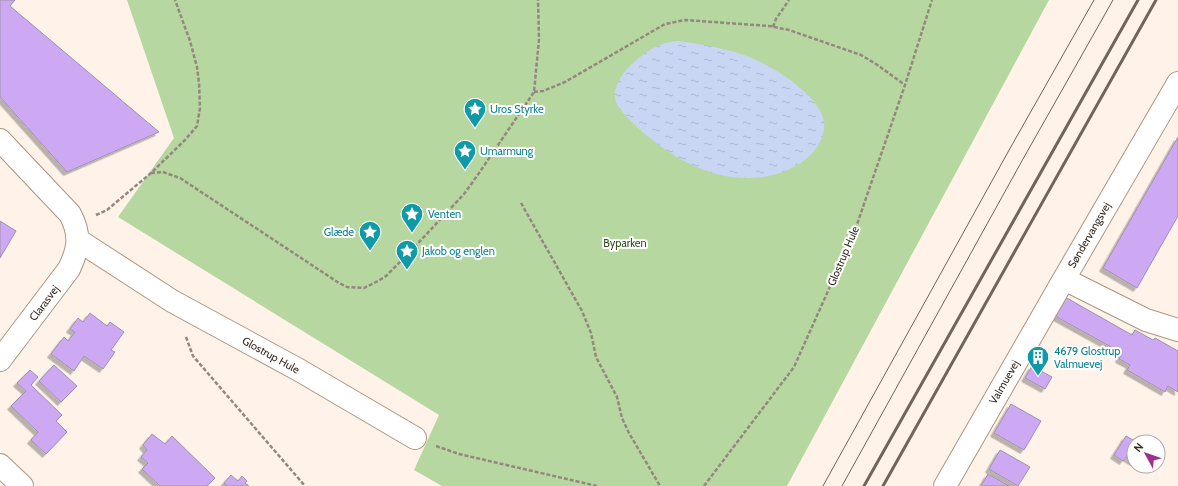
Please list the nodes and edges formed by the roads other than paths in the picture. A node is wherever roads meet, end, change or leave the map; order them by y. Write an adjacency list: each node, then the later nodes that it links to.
1 (1178, 83): 4 (street, Søndervangsvej)
2 (0, 140): 3 (street, Glostrup Hule)
3 (77, 233): 6 (street, Clarasvej); 7 (street, Glostrup Hule)
4 (1064, 279): 5 (street, Søndervangsvej); 10 (street, Valmuevej)
5 (1178, 330)
6 (0, 360)
7 (415, 438)
8 (0, 465): 9 (street)
9 (22, 486)
10 (945, 486)

